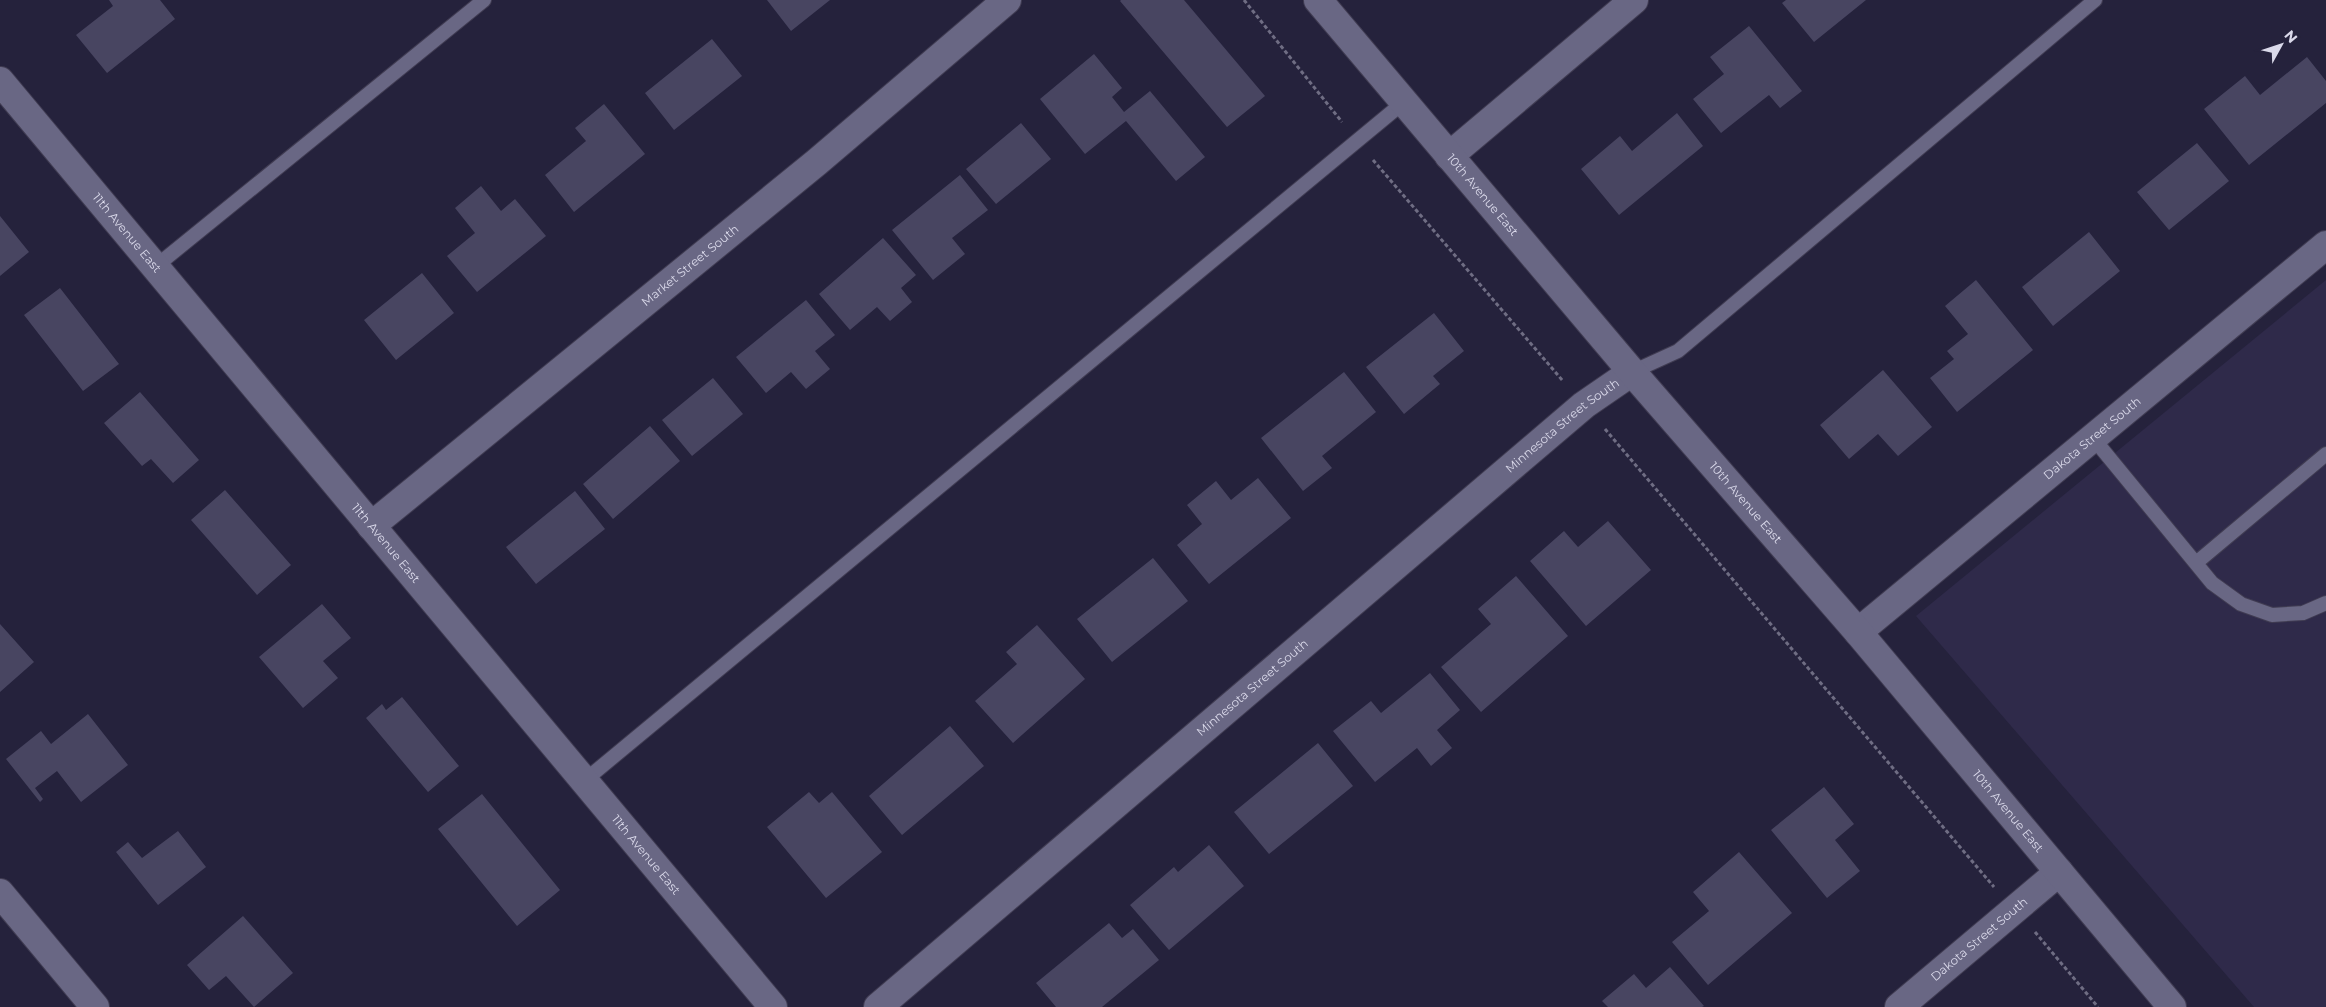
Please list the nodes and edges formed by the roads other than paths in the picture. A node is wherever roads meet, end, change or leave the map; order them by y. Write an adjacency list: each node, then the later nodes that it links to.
1 (484, 0): 10 (lane)
2 (1007, 0): 14 (street, Market Street South)
3 (1318, 0): 7 (street, 10th Avenue East)
4 (1634, 0): 8 (street)
5 (2095, 0): 11 (lane)
6 (0, 81): 10 (street, 11th Avenue East)
7 (1404, 102): 8 (street, 10th Avenue East); 18 (lane)
8 (1449, 156): 11 (street, 10th Avenue East)
9 (2326, 245): 12 (street, Dakota Street South)
10 (155, 267): 14 (street, 11th Avenue East)
11 (1632, 372): 17 (street, 10th Avenue East); 23 (street, Minnesota Street South)
12 (2092, 438): 15 (lane); 17 (street, Dakota Street South)
13 (2326, 454): 15 (lane)
14 (371, 526): 18 (street, 11th Avenue East)
15 (2196, 563): 16 (lane)
16 (2326, 603)
17 (1858, 632): 19 (street, 10th Avenue East)
18 (584, 782): 22 (street, 11th Avenue East)
19 (2059, 872): 24 (street, Dakota Street South); 25 (street, 10th Avenue East)
20 (0, 893): 21 (street)
21 (95, 1007)
22 (773, 1007)
23 (878, 1007)
24 (1899, 1007)
25 (2172, 1007)

